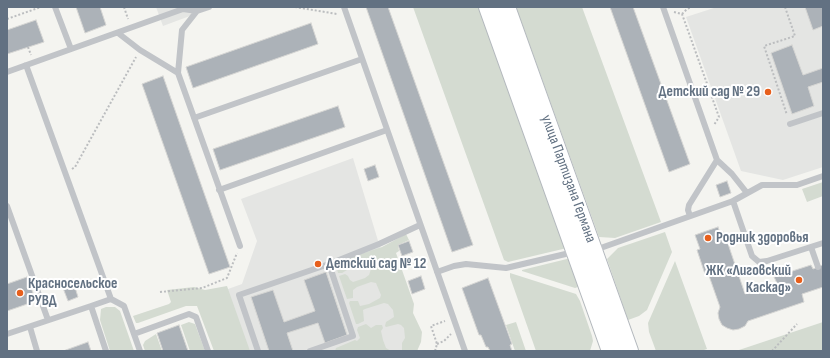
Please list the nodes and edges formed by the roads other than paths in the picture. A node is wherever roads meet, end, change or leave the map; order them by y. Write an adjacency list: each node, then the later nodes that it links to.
1 (55, 7): 10 (lane)
2 (209, 7): 8 (lane)
3 (344, 7): 11 (lane)
4 (488, 7): 30 (main road, улица Партизана Германа)
5 (506, 7): 30 (main road, улица Партизана Германа)
6 (183, 8): 8 (lane); 9 (lane)
7 (665, 8): 19 (lane)
8 (197, 11): 14 (lane)
9 (118, 33): 10 (lane); 14 (lane)
10 (71, 49): 12 (lane)
11 (362, 59): 16 (lane); 18 (lane)
12 (26, 65): 13 (lane); 34 (lane)
13 (7, 72)
14 (178, 73): 16 (lane)
15 (823, 113): 17 (lane)
16 (194, 118): 21 (lane)
17 (790, 124)
18 (387, 130): 21 (lane); 26 (lane)
19 (717, 160): 22 (lane); 25 (lane)
20 (823, 176): 22 (lane)
21 (219, 190): 28 (lane)
22 (747, 193): 23 (lane)
23 (733, 201): 25 (lane); 29 (lane)
24 (7, 206): 36 (lane)
25 (690, 216): 30 (lane)
26 (420, 225): 31 (lane); 33 (lane)
27 (823, 243): 29 (lane)
28 (240, 246)
29 (811, 247): 32 (lane)
30 (584, 251): 33 (lane); 47 (main road, улица Партизана Германа); 48 (main road, улица Партизана Германа)
31 (329, 264): 44 (lane); 45 (lane)
32 (818, 267)
33 (437, 272): 46 (lane)
34 (111, 299): 35 (lane); 39 (lane)
35 (91, 306): 36 (lane); 41 (lane)
36 (48, 320): 37 (lane)
37 (30, 327): 38 (lane); 40 (lane)
38 (7, 334)
39 (134, 334): 42 (lane); 43 (lane)
40 (37, 351)
41 (106, 351)
42 (140, 351)
43 (208, 351)
44 (258, 351)
45 (310, 351)
46 (465, 351)
47 (610, 351)
48 (629, 351)

